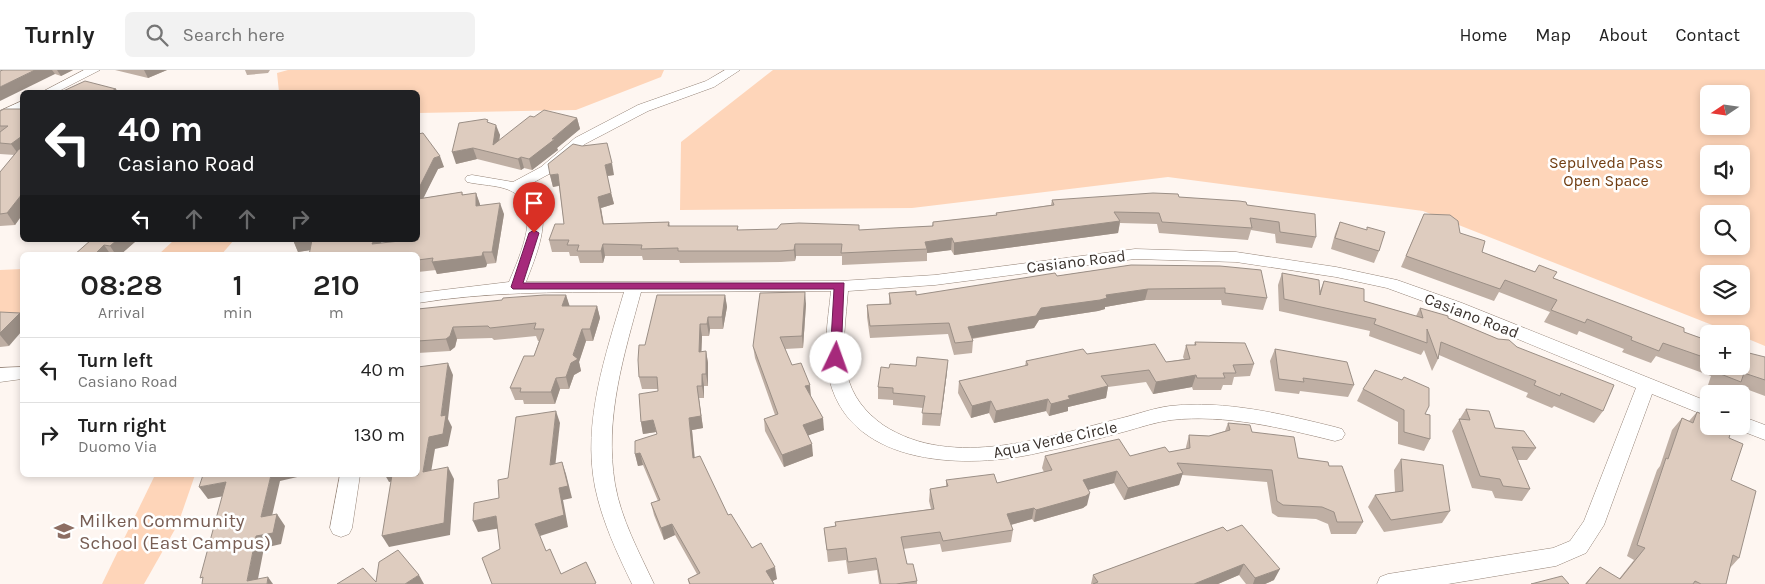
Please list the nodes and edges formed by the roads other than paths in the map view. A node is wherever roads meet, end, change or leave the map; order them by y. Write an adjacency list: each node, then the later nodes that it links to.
1 (94, 70): 3 (street)
2 (734, 70): 7 (street)
3 (52, 90)
4 (20, 106): 5 (street)
5 (0, 116)
6 (472, 179): 7 (street)
7 (515, 187): 9 (street)
8 (840, 286): 10 (street, Casiano Road); 14 (street, Casiano Road); 18 (street, Aqua Verde Circle)
9 (516, 287): 10 (street, Casiano Road); 11 (street, Casiano Road)
10 (634, 287): 21 (street)
11 (420, 298)
12 (20, 373): 13 (street)
13 (0, 375)
14 (1646, 385): 15 (street, Casiano Road); 22 (street)
15 (1700, 406)
16 (1750, 427): 17 (street)
17 (1765, 433)
18 (1335, 434)
19 (350, 477): 20 (street)
20 (341, 528)
21 (643, 584)
22 (1388, 584)

